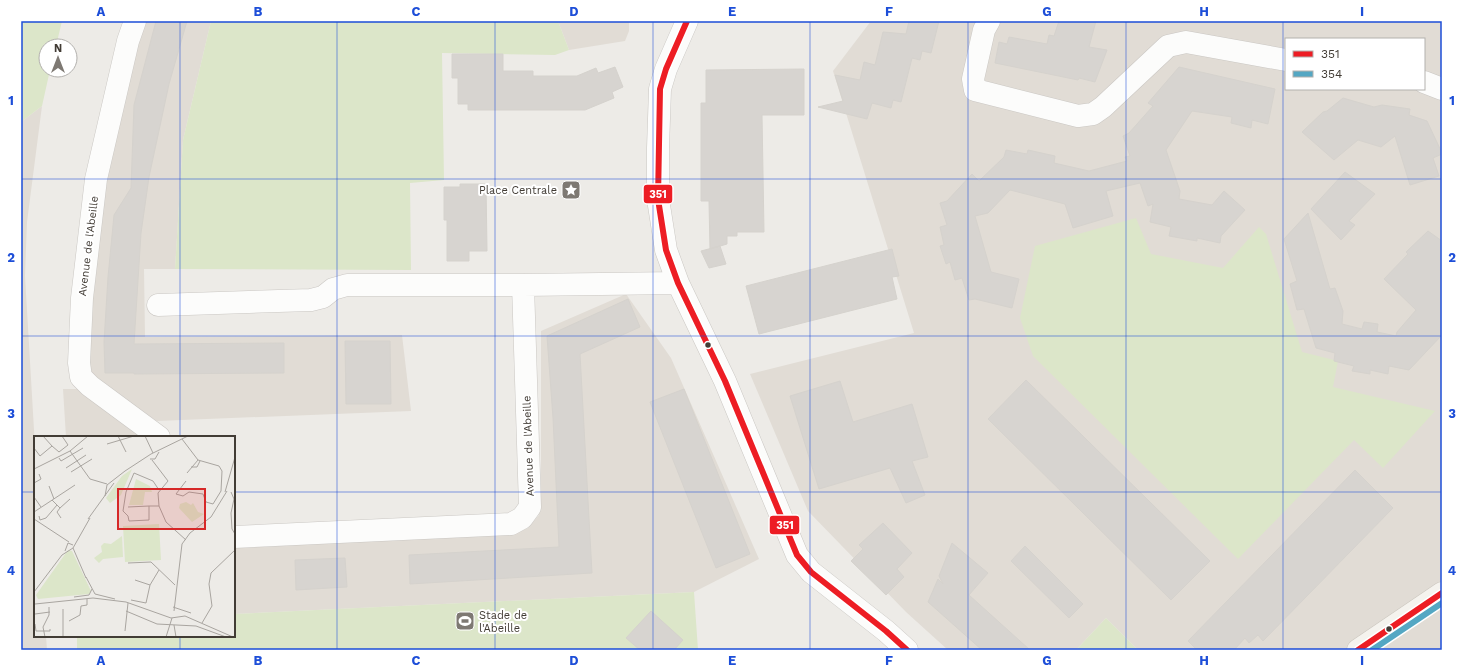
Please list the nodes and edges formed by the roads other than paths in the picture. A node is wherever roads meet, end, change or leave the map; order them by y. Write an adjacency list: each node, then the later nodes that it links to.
1 (135, 21): 10 (street, Avenue de l'Abeille)
2 (687, 21): 7 (street)
3 (989, 21): 4 (street)
4 (1285, 60)
5 (1425, 82): 6 (street)
6 (1442, 89)
7 (678, 283): 8 (street); 13 (street)
8 (523, 285): 9 (street); 11 (street, Avenue de l'Abeille)
9 (158, 305)
10 (158, 436)
11 (235, 537)
12 (1442, 593): 14 (main road)
13 (908, 650)
14 (1358, 650)

